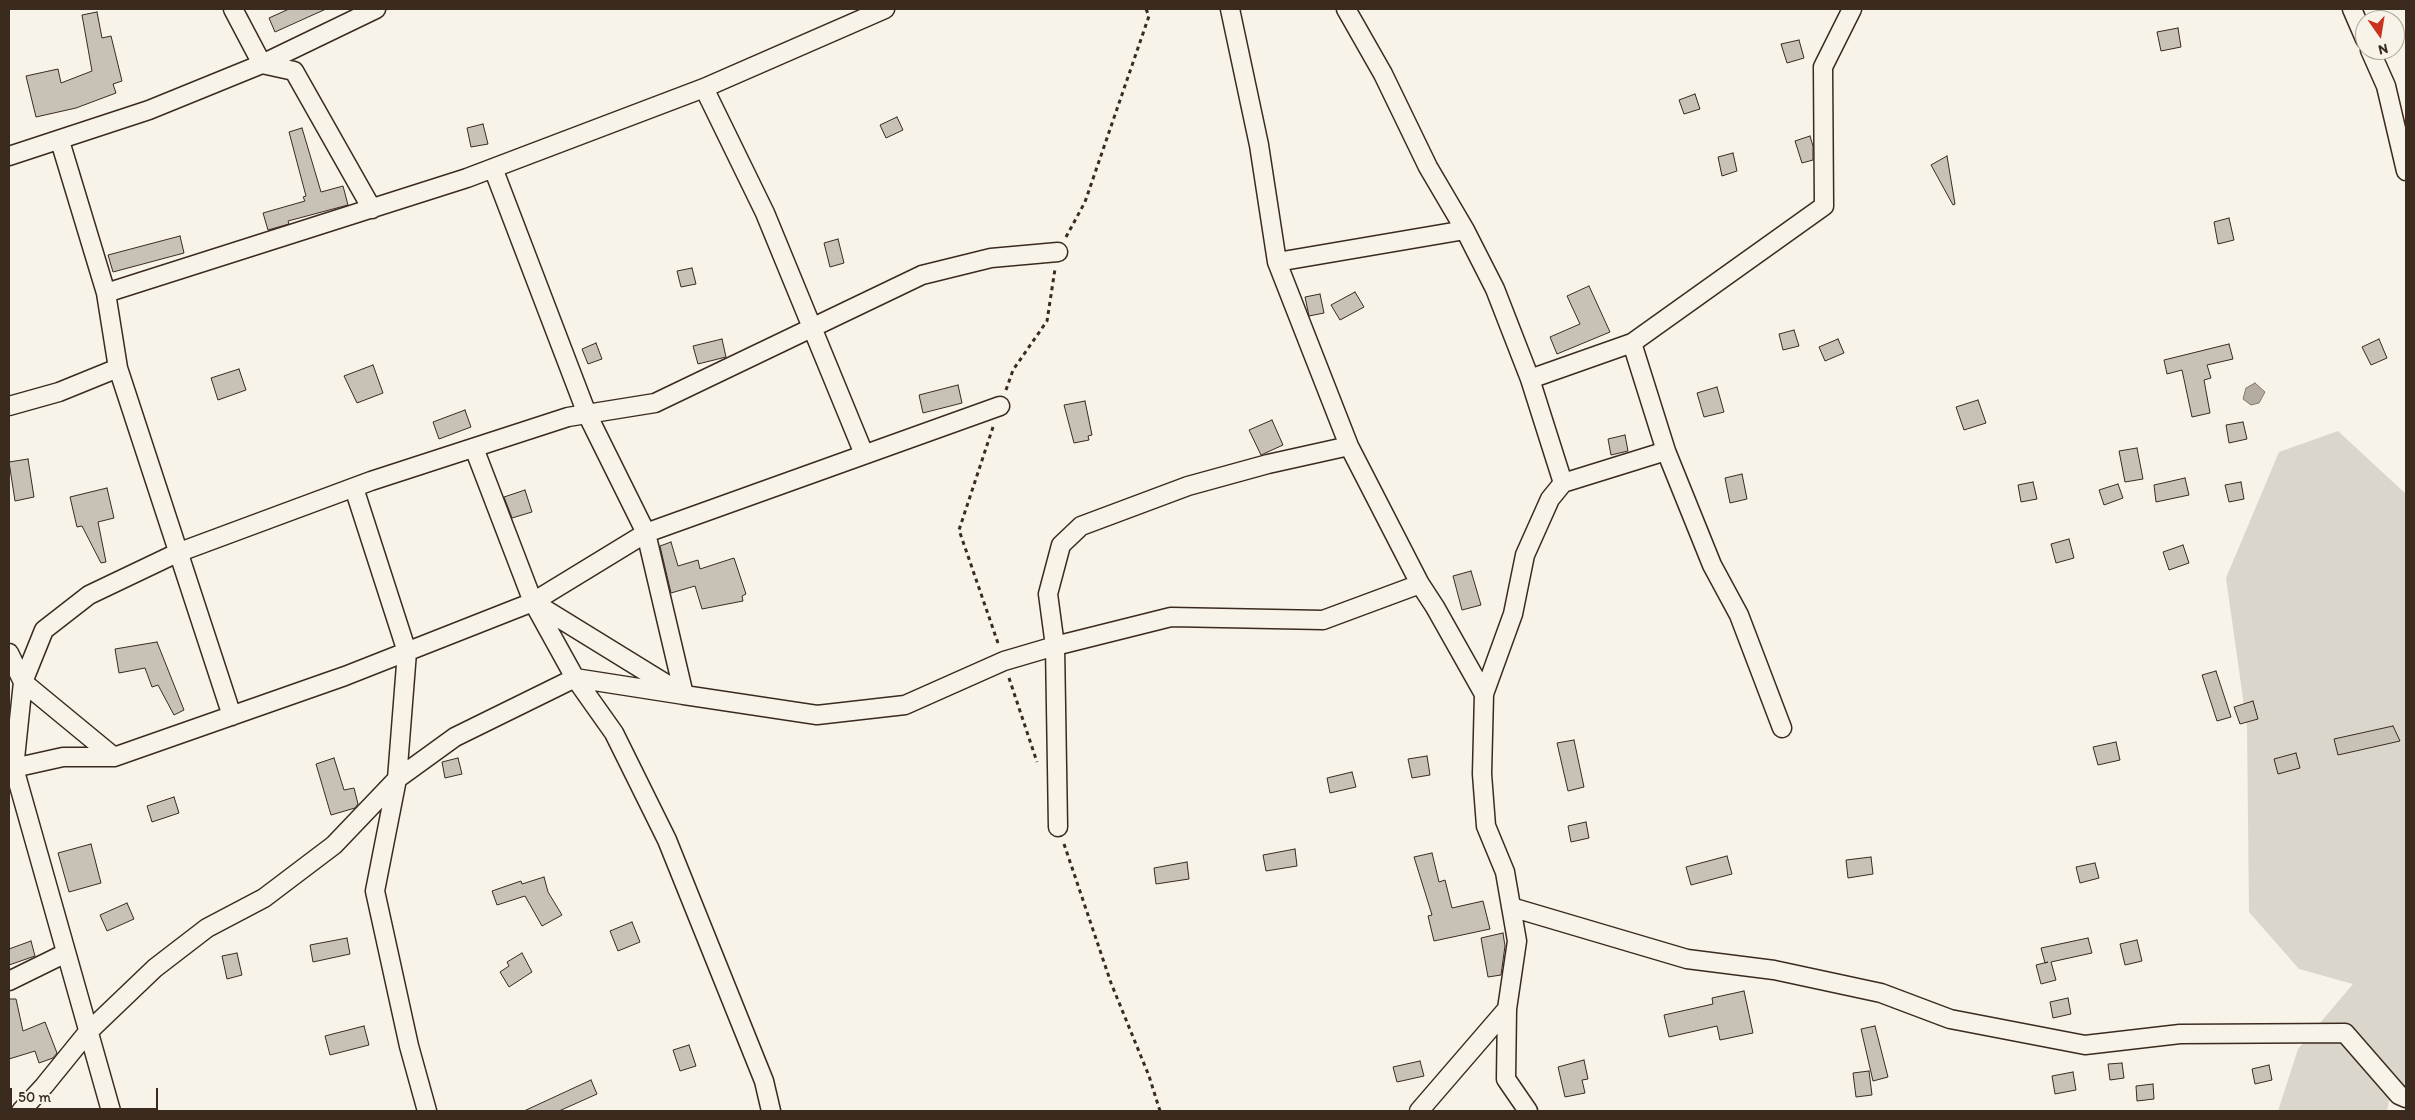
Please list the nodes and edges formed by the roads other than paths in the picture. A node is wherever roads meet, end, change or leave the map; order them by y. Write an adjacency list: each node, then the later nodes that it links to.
1 (233, 9): 8 (street)
2 (376, 9): 8 (street)
3 (885, 9): 9 (street)
4 (1230, 9): 17 (street)
5 (1346, 9): 15 (street)
6 (1852, 9): 20 (street)
7 (2374, 60): 13 (street)
8 (262, 64): 10 (street); 14 (street)
9 (704, 88): 12 (street); 19 (street)
10 (60, 140): 11 (street); 18 (street)
11 (9, 156)
12 (494, 168): 14 (street); 25 (street)
13 (2406, 171)
14 (372, 209): 18 (street)
15 (1465, 230): 17 (street); 22 (street)
16 (1058, 252): 19 (street)
17 (1277, 262): 26 (street)
18 (106, 293): 21 (street)
19 (811, 328): 25 (street); 29 (street)
20 (1632, 343): 22 (street); 28 (street)
21 (118, 368): 23 (street); 33 (street)
22 (1530, 379): 30 (street)
23 (9, 406)
24 (1000, 406): 29 (street)
25 (587, 414): 27 (street); 32 (street)
26 (1349, 446): 34 (street); 36 (street)
27 (474, 448): 31 (street); 35 (street)
28 (1666, 451): 30 (street); 44 (street)
29 (864, 454): 32 (street)
30 (1563, 483): 41 (street)
31 (354, 488): 33 (street); 37 (street)
32 (646, 533): 35 (street); 42 (street)
33 (177, 553): 40 (street); 43 (street)
34 (1420, 584): 36 (street); 41 (street)
35 (533, 602): 37 (street); 39 (street); 42 (street)
36 (1055, 646): 42 (street); 48 (street)
37 (407, 652): 43 (street); 47 (street)
38 (9, 653): 40 (street)
39 (575, 678): 42 (street); 47 (street); 58 (street)
40 (16, 683): 45 (street); 46 (street)
41 (1484, 694): 49 (street)
42 (684, 695)
43 (232, 716): 45 (street)
44 (1782, 728)
45 (114, 758): 46 (street)
46 (12, 769): 50 (street)
47 (397, 779): 53 (street); 57 (street)
48 (1058, 827)
49 (1511, 907): 52 (street); 54 (street)
50 (66, 954): 51 (street); 53 (street)
51 (9, 981)
52 (1507, 1009): 59 (street); 60 (street)
53 (88, 1033): 55 (street); 56 (street)
54 (2406, 1098)
55 (21, 1111)
56 (111, 1111)
57 (428, 1111)
58 (771, 1111)
59 (1419, 1111)
60 (1528, 1111)

